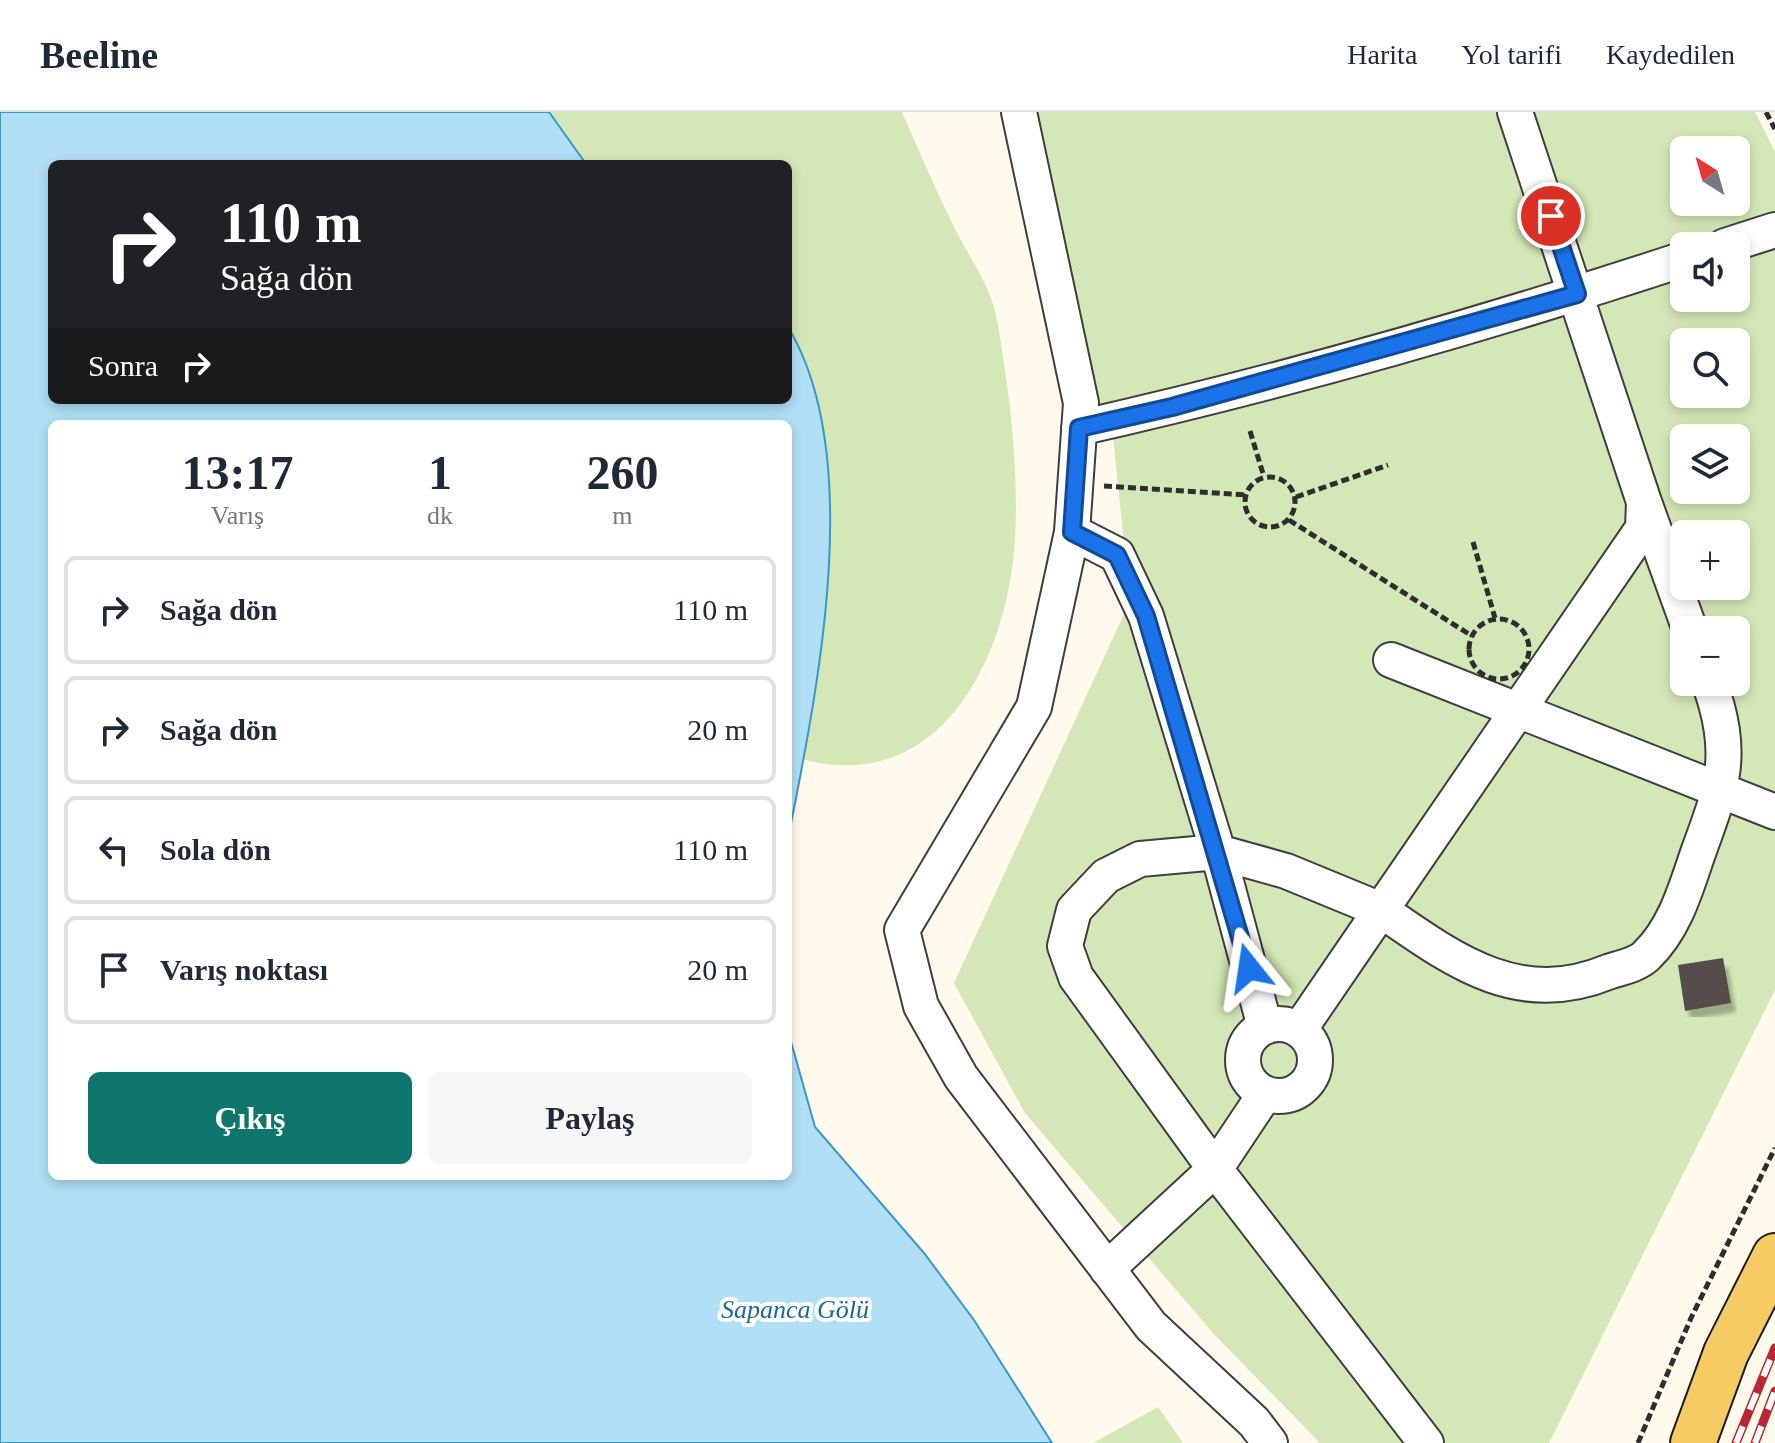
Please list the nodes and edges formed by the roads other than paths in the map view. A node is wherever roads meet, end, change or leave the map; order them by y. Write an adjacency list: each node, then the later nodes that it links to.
1 (1019, 112): 7 (street)
2 (1515, 112): 6 (street)
3 (1775, 230): 4 (street)
4 (1750, 238)
5 (1670, 264): 6 (street)
6 (1577, 294): 7 (street); 8 (street)
7 (1079, 428): 9 (street)
8 (1644, 502): 10 (street); 13 (street)
9 (1072, 532): 16 (street); 23 (street)
10 (1685, 616)
11 (1391, 660): 13 (street)
12 (1712, 696): 14 (street)
13 (1519, 711): 14 (street); 17 (street)
14 (1720, 788): 15 (street); 17 (street)
15 (1775, 812)
16 (1218, 852): 17 (street); 18 (street); 21 (street)
17 (1381, 910): 19 (street)
18 (1265, 1027): 19 (street); 20 (street)
19 (1299, 1030): 20 (street)
20 (1265, 1094): 21 (street)
21 (1215, 1169): 23 (street); 25 (street)
22 (1775, 1256): 26 (main road)
23 (1107, 1269): 24 (street)
24 (1270, 1443)
25 (1426, 1443)
26 (1693, 1443)

